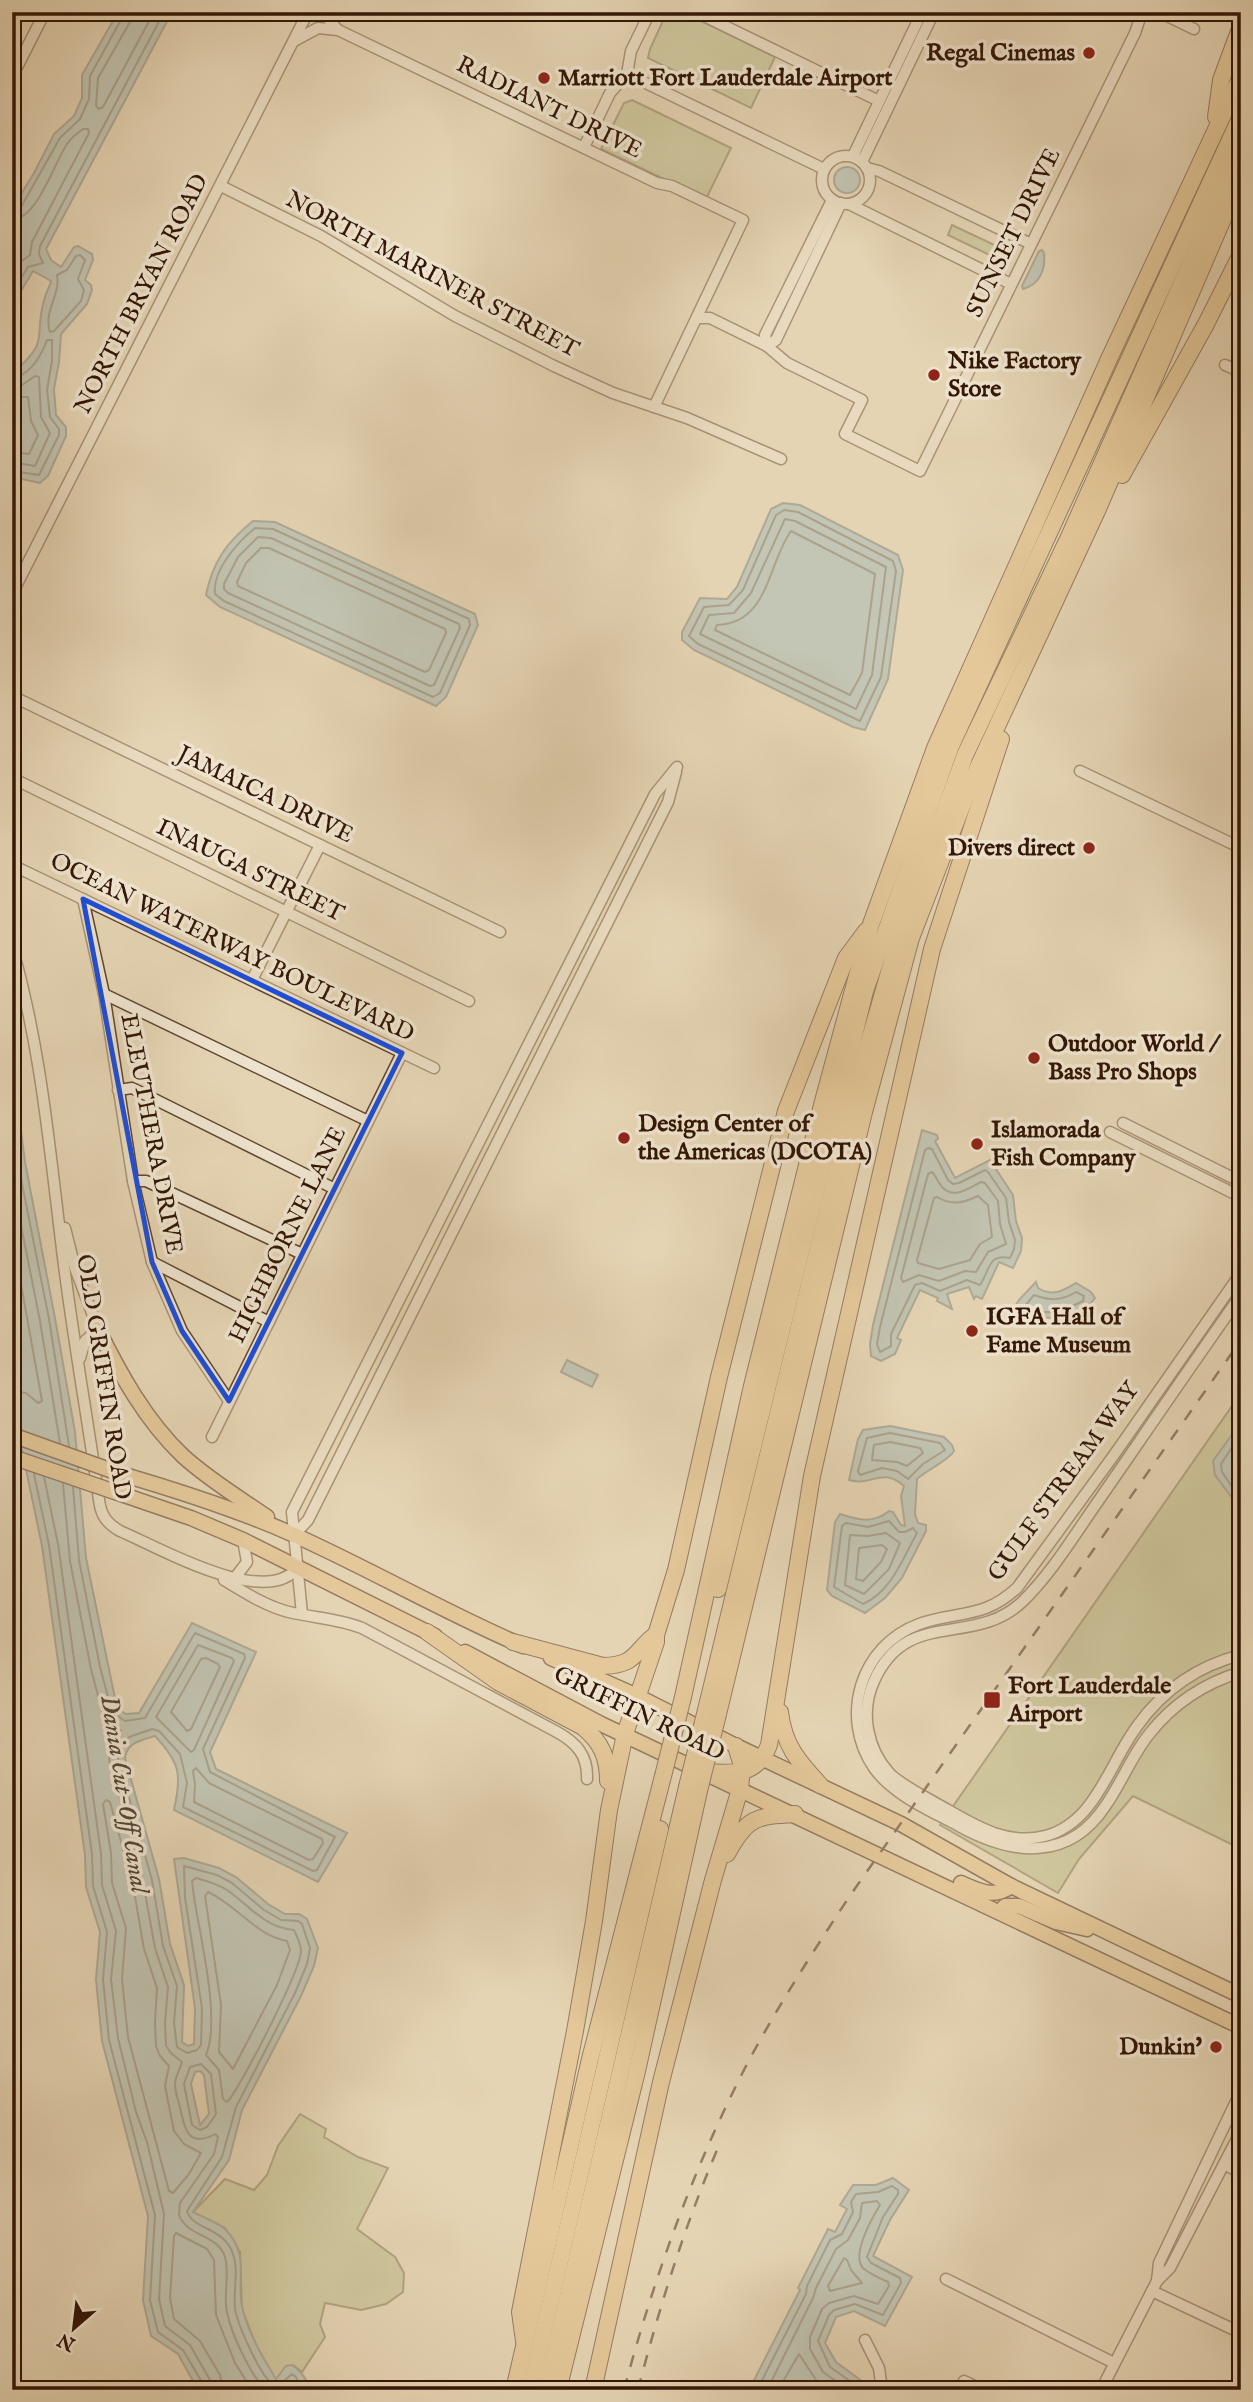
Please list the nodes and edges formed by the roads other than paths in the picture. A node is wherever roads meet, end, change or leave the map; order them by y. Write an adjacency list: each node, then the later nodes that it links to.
1 (45, 12): 16 (street)
2 (308, 12): 13 (street, NORTH BRYAN ROAD)
3 (322, 12): 12 (street, RADIANT DRIVE)
4 (650, 12): 14 (street)
5 (696, 12): 17 (street)
6 (922, 12): 17 (street)
7 (934, 12): 22 (street)
8 (1142, 12): 28 (street, SUNSET DRIVE)
9 (1159, 12): 11 (street)
10 (1241, 26): 19 (highway)
11 (1194, 29)
12 (338, 30): 13 (street); 20 (street, RADIANT DRIVE)
13 (294, 41): 25 (street, NORTH BRYAN ROAD)
14 (627, 74): 20 (street); 23 (street)
15 (1241, 76): 19 (highway)
16 (12, 77)
17 (879, 100): 22 (street)
18 (1241, 116): 92 (highway)
19 (1213, 132): 49 (highway)
20 (584, 147): 31 (street, RADIANT DRIVE)
21 (1241, 150): 32 (highway)
22 (860, 162): 23 (street); 26 (street); 28 (street)
23 (824, 169): 26 (street)
24 (1241, 177): 27 (highway)
25 (221, 186): 36 (street, NORTH MARINER STREET); 39 (street, NORTH BRYAN ROAD)
26 (841, 202): 30 (street); 33 (street)
27 (1213, 240): 32 (highway); 38 (highway)
28 (1031, 244): 30 (street, SUNSET DRIVE)
29 (1241, 254): 38 (highway)
30 (1011, 284): 33 (street, SUNSET DRIVE)
31 (697, 318): 33 (street); 36 (street)
32 (1162, 326): 93 (highway)
33 (767, 346)
34 (1225, 365): 35 (street)
35 (1241, 372)
36 (654, 407): 37 (street, NORTH MARINER STREET)
37 (781, 459)
38 (1097, 511): 40 (highway)
39 (12, 594)
40 (1023, 674): 90 (highway); 93 (highway)
41 (12, 696): 44 (street, JAMAICA DRIVE)
42 (1080, 771): 45 (street)
43 (12, 778): 48 (street, INAUGA STREET)
44 (320, 845): 48 (street); 50 (street, JAMAICA DRIVE)
45 (1241, 848)
46 (12, 865): 47 (street, OCEAN WATERWAY BOULEVARD)
47 (83, 899): 52 (street, OCEAN WATERWAY BOULEVARD); 53 (street, ELEUTHERA DRIVE)
48 (286, 912): 52 (street); 54 (street, INAUGA STREET)
49 (871, 924): 86 (highway); 92 (highway)
50 (500, 932)
51 (12, 947): 64 (street, OLD GRIFFIN ROAD)
52 (252, 980): 55 (street, OCEAN WATERWAY BOULEVARD)
53 (104, 994): 57 (street, ELEUTHERA DRIVE); 58 (street)
54 (469, 1001)
55 (402, 1053): 56 (street, OCEAN WATERWAY BOULEVARD); 58 (street, HIGHBORNE LANE)
56 (434, 1068)
57 (118, 1090): 62 (street, ELEUTHERA DRIVE); 65 (street)
58 (368, 1122): 65 (street, HIGHBORNE LANE)
59 (1123, 1123): 63 (street)
60 (1110, 1132): 66 (street)
61 (1241, 1169): 63 (street)
62 (133, 1181): 68 (street); 69 (street, ELEUTHERA DRIVE)
63 (1237, 1181): 66 (street)
64 (55, 1185): 73 (street, OLD GRIFFIN ROAD); 74 (street, OLD GRIFFIN ROAD)
65 (335, 1188): 68 (street, HIGHBORNE LANE)
66 (1225, 1190): 67 (street)
67 (1241, 1197)
68 (302, 1254): 72 (street, HIGHBORNE LANE)
69 (152, 1262): 72 (street); 75 (street, ELEUTHERA DRIVE)
70 (1241, 1273): 89 (street, GULF STREAM WAY)
71 (1241, 1295): 88 (street, GULF STREAM WAY)
72 (269, 1322): 75 (street, HIGHBORNE LANE)
73 (98, 1329): 74 (street); 79 (main road)
74 (80, 1362): 82 (street, OLD GRIFFIN ROAD)
75 (229, 1401): 77 (street, HIGHBORNE LANE)
76 (12, 1435): 79 (main road, GRIFFIN ROAD, bridge)
77 (212, 1437)
78 (12, 1457): 80 (main road, GRIFFIN ROAD, bridge)
79 (294, 1535): 79 (street); 81 (street); 87 (main road, GRIFFIN ROAD)
80 (243, 1540): 81 (main road, GRIFFIN ROAD); 83 (street)
81 (298, 1567): 83 (street, OLD GRIFFIN ROAD); 84 (street); 85 (main road, GRIFFIN ROAD)
82 (213, 1572): 83 (street, OLD GRIFFIN ROAD); 84 (street)
83 (234, 1579)
84 (302, 1614): 100 (street)
85 (426, 1632): 94 (main road, GRIFFIN ROAD); 104 (highway)
86 (656, 1635): 87 (highway); 91 (highway)
87 (513, 1642): 91 (main road, GRIFFIN ROAD)
88 (1241, 1655)
89 (1241, 1672)
90 (777, 1695): 96 (highway); 101 (highway)
91 (637, 1696): 94 (highway); 95 (main road, GRIFFIN ROAD)
92 (687, 1699): 99 (highway, bridge)
93 (712, 1712): 102 (highway, bridge)
94 (625, 1734): 97 (main road, GRIFFIN ROAD); 104 (highway)
95 (736, 1746): 96 (main road, GRIFFIN ROAD); 98 (highway)
96 (764, 1758): 98 (highway); 101 (main road, GRIFFIN ROAD)
97 (705, 1772): 98 (highway); 103 (main road, GRIFFIN ROAD)
98 (742, 1772): 103 (highway)
99 (668, 1777): 121 (highway); 125 (highway)
100 (587, 1779)
101 (820, 1785): 108 (main road, GRIFFIN ROAD)
102 (693, 1789): 126 (highway); 127 (highway)
103 (740, 1789): 105 (main road, GRIFFIN ROAD); 107 (highway)
104 (612, 1795): 121 (highway)
105 (795, 1814): 106 (main road, GRIFFIN ROAD); 107 (highway)
106 (924, 1875): 108 (main road); 109 (main road, GRIFFIN ROAD)
107 (713, 1880): 128 (highway)
108 (1011, 1886): 110 (main road, GRIFFIN ROAD)
109 (1000, 1912): 110 (main road); 112 (main road, GRIFFIN ROAD)
110 (1109, 1933): 111 (main road, GRIFFIN ROAD)
111 (1241, 1996)
112 (1241, 2027)
113 (1241, 2091): 118 (street)
114 (1241, 2131): 115 (street)
115 (1224, 2164): 116 (street); 118 (street)
116 (1241, 2173)
117 (946, 2279): 122 (street)
118 (1154, 2286): 119 (street); 122 (street)
119 (1241, 2333)
120 (865, 2340): 129 (street)
121 (524, 2341): 124 (highway)
122 (1114, 2363): 131 (street)
123 (961, 2385): 130 (street)
124 (513, 2390)
125 (530, 2390)
126 (546, 2390)
127 (558, 2390)
128 (593, 2390)
129 (882, 2390)
130 (983, 2390)
131 (1101, 2390)

